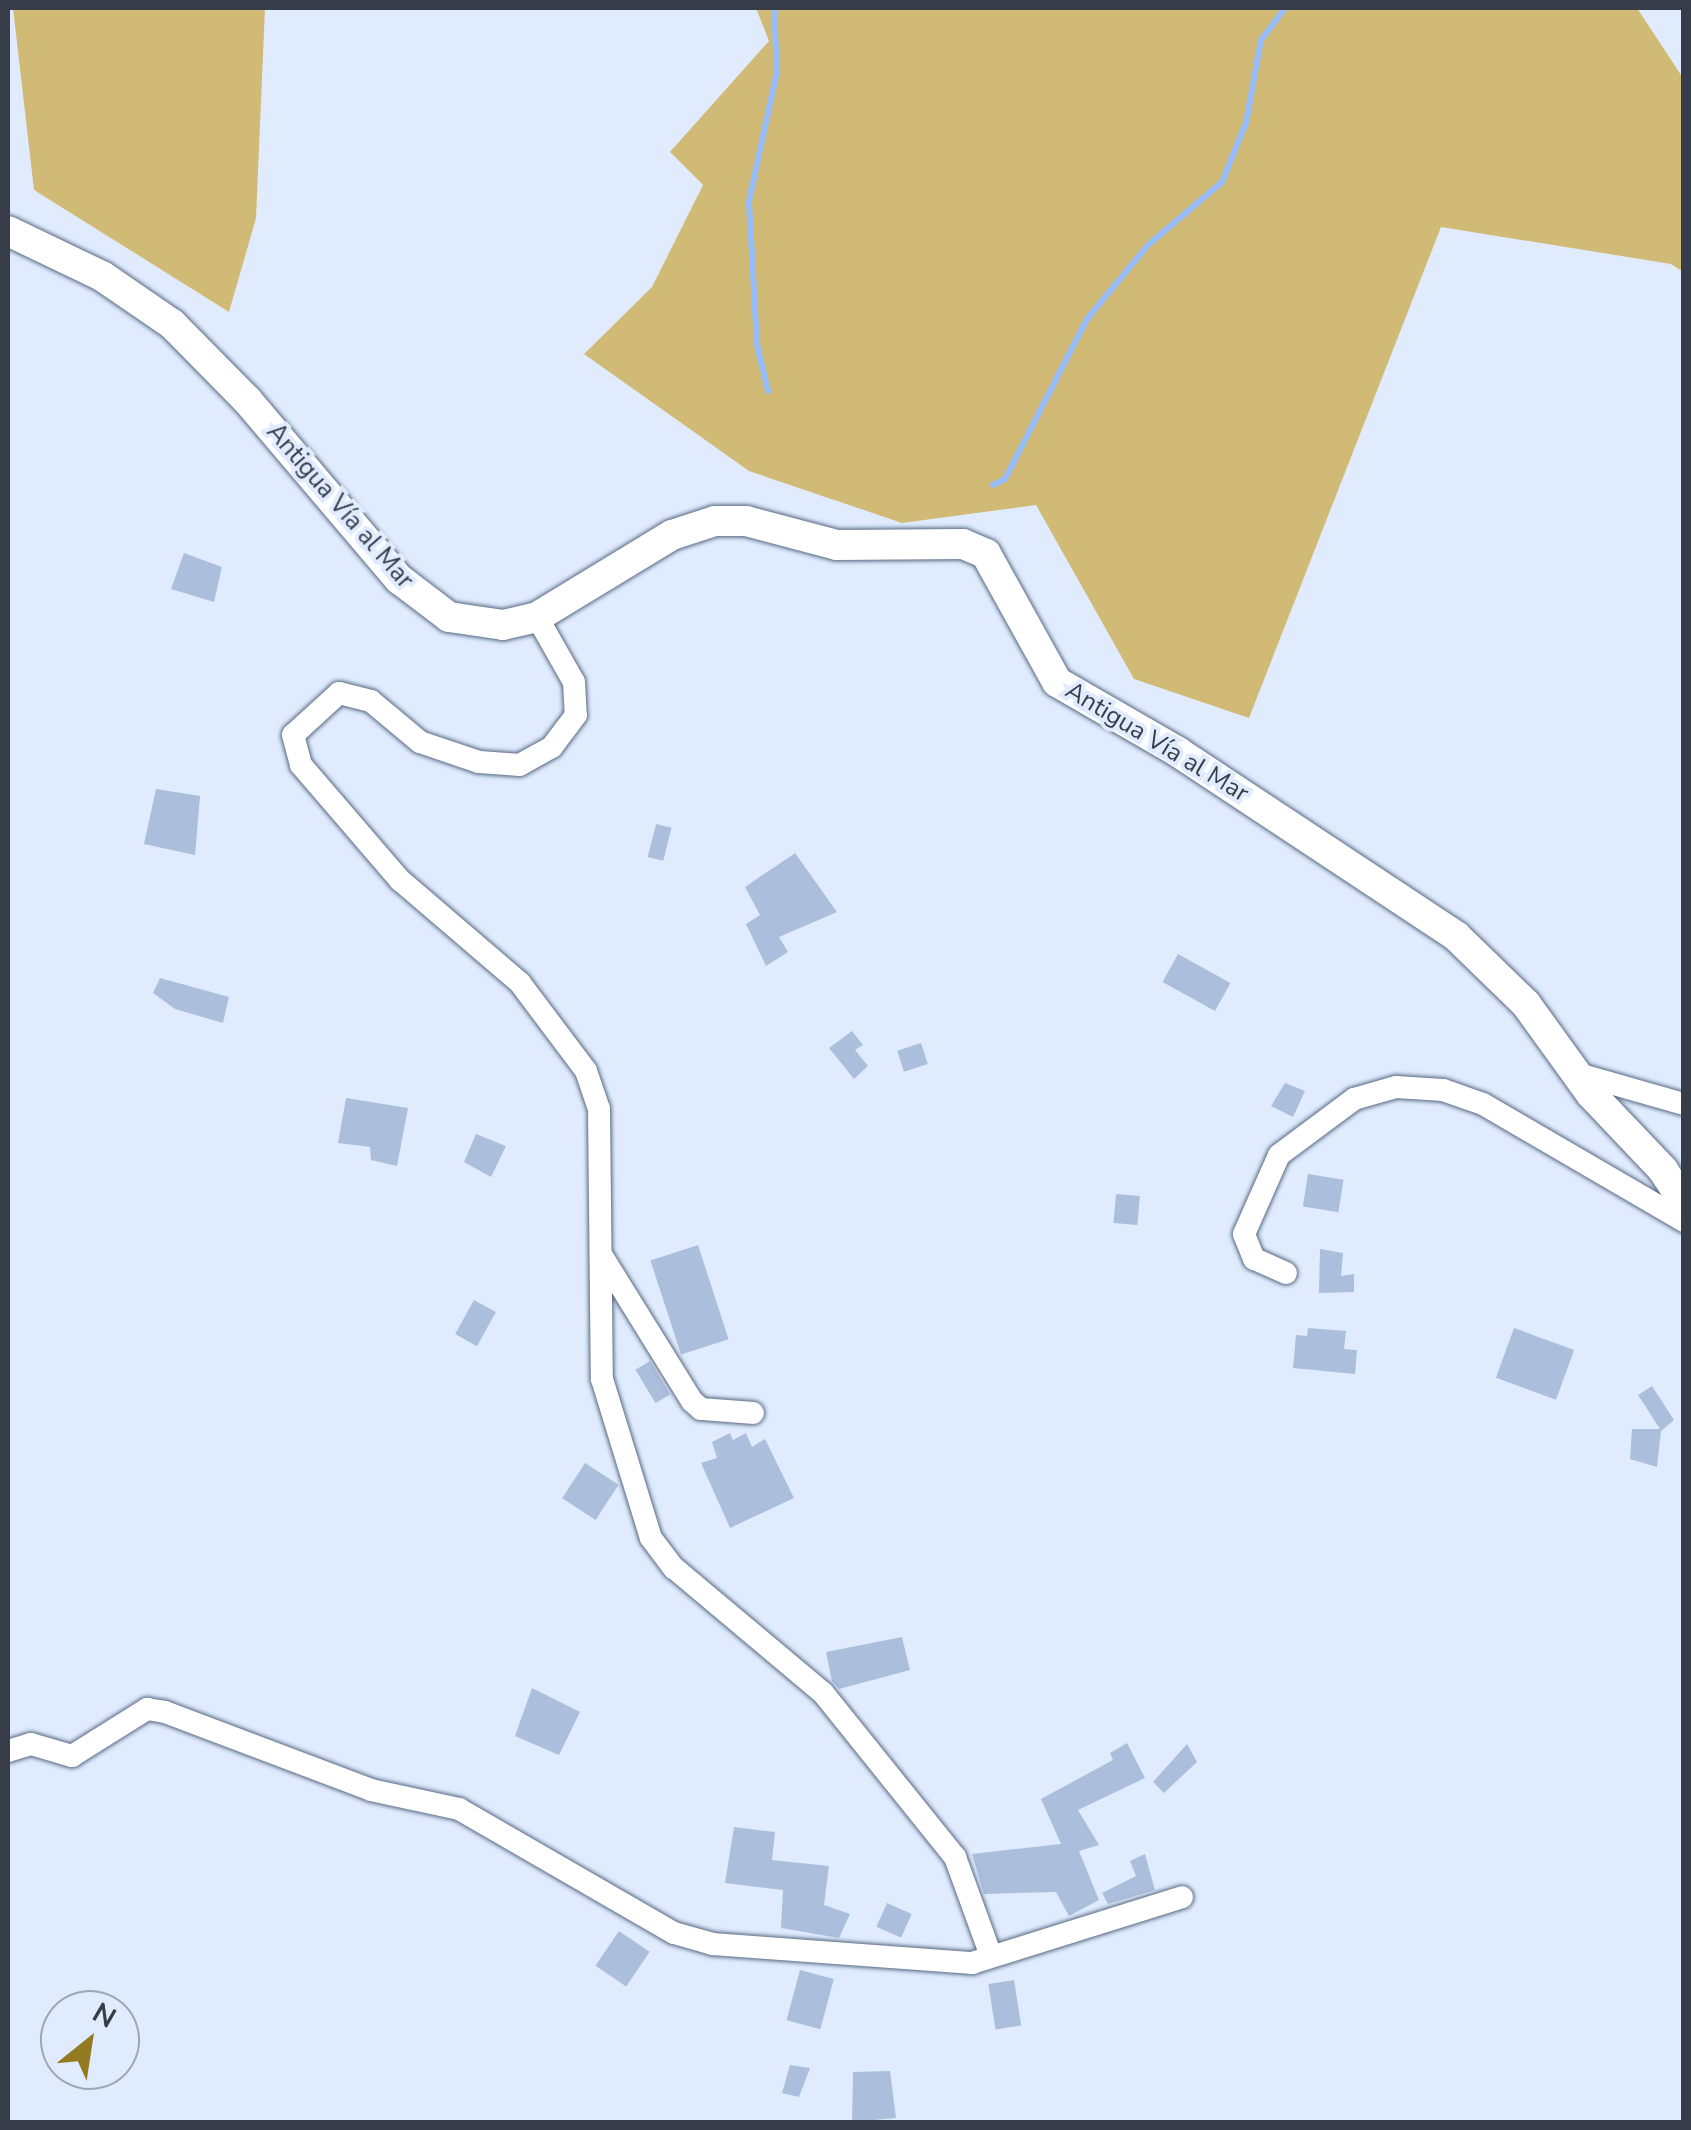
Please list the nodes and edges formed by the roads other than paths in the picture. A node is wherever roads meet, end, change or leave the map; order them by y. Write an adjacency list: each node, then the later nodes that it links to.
1 (8, 231): 2 (main road, Antigua Vía al Mar)
2 (537, 616): 3 (main road, Antigua Vía al Mar); 7 (street)
3 (1576, 1074): 4 (street); 5 (main road, Antigua Vía al Mar)
4 (1684, 1104)
5 (1684, 1202)
6 (1684, 1222): 8 (street)
7 (600, 1253): 9 (street); 12 (street)
8 (1286, 1273)
9 (753, 1413)
10 (8, 1750): 12 (street)
11 (1182, 1897): 12 (street)
12 (991, 1956)

